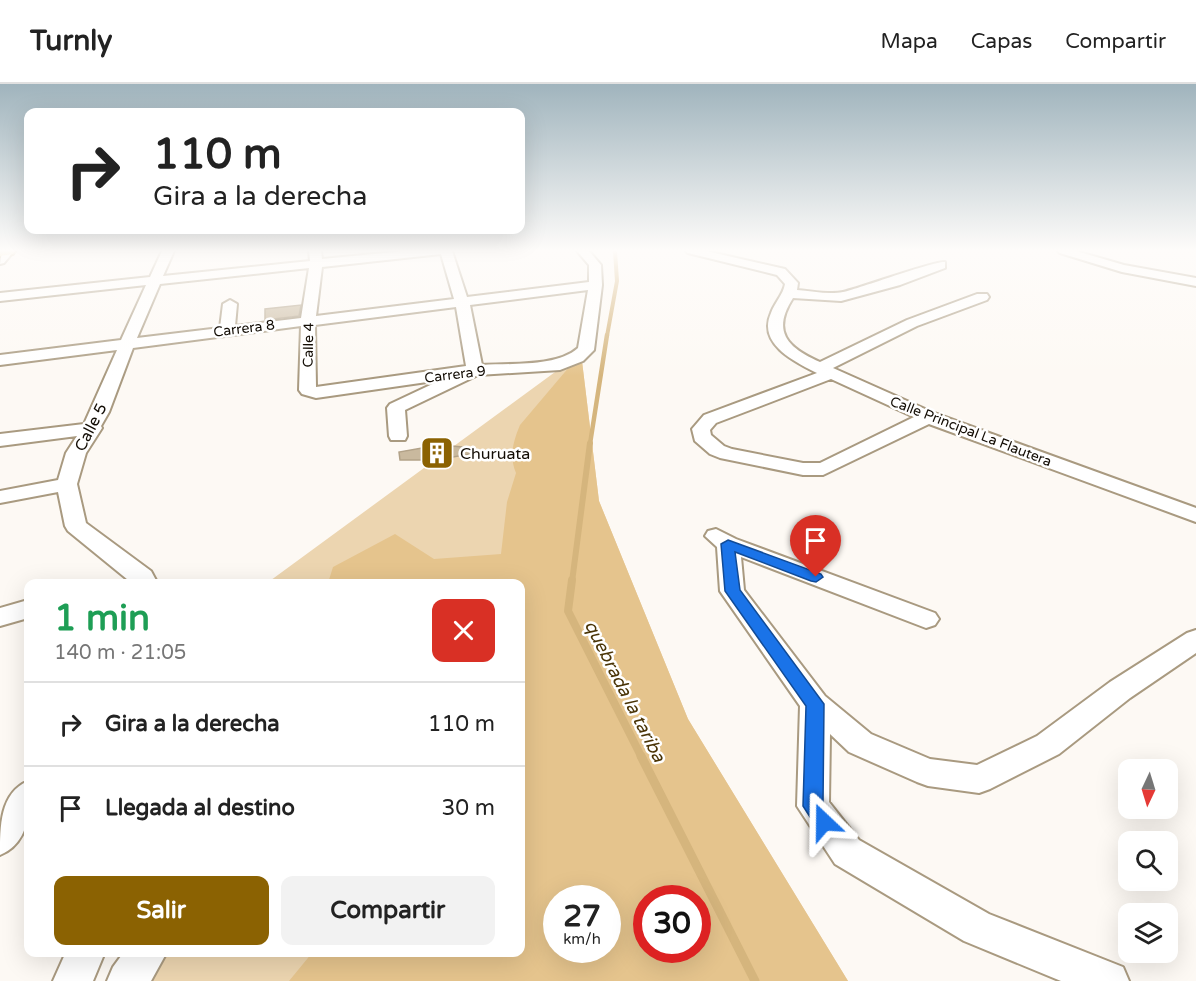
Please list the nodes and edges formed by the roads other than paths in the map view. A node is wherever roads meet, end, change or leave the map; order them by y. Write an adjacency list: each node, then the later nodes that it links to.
1 (38, 293): 9 (street)
2 (149, 293): 15 (street, Calle 5)
3 (311, 293): 13 (street, Calle 4)
4 (459, 293): 11 (street)
5 (530, 293): 11 (street, Carrera 8)
6 (595, 293): 17 (street, Carrera 9)
7 (856, 293): 8 (street)
8 (791, 294): 18 (street, Calle Principal La Flautera)
9 (0, 297)
10 (982, 297): 18 (street)
11 (462, 301): 13 (street, Carrera 8); 17 (street)
12 (230, 304): 14 (street)
13 (308, 320): 14 (street, Carrera 8); 19 (street, Calle 4)
14 (227, 331): 15 (street, Carrera 8)
15 (127, 343): 16 (street, Carrera 8); 21 (street, Calle 5)
16 (0, 360)
17 (475, 370): 19 (street, Carrera 9); 22 (street)
18 (826, 371): 20 (street, Calle Principal La Flautera); 20 (street)
19 (320, 392)
20 (928, 417): 26 (street, Calle Principal La Flautera)
21 (93, 428): 23 (street); 24 (street, Calle 5)
22 (398, 436)
23 (0, 440)
24 (67, 484): 25 (street); 27 (street, Calle 5)
25 (0, 497)
26 (1196, 515)
27 (136, 579)
28 (24, 610): 29 (street)
29 (0, 617)
30 (926, 619): 32 (street)
31 (1196, 640): 32 (street)
32 (815, 704): 39 (street)
33 (24, 801): 34 (street)
34 (0, 839)
35 (84, 957): 37 (street)
36 (144, 957): 38 (street)
37 (73, 981)
38 (127, 981)
39 (1108, 981)

